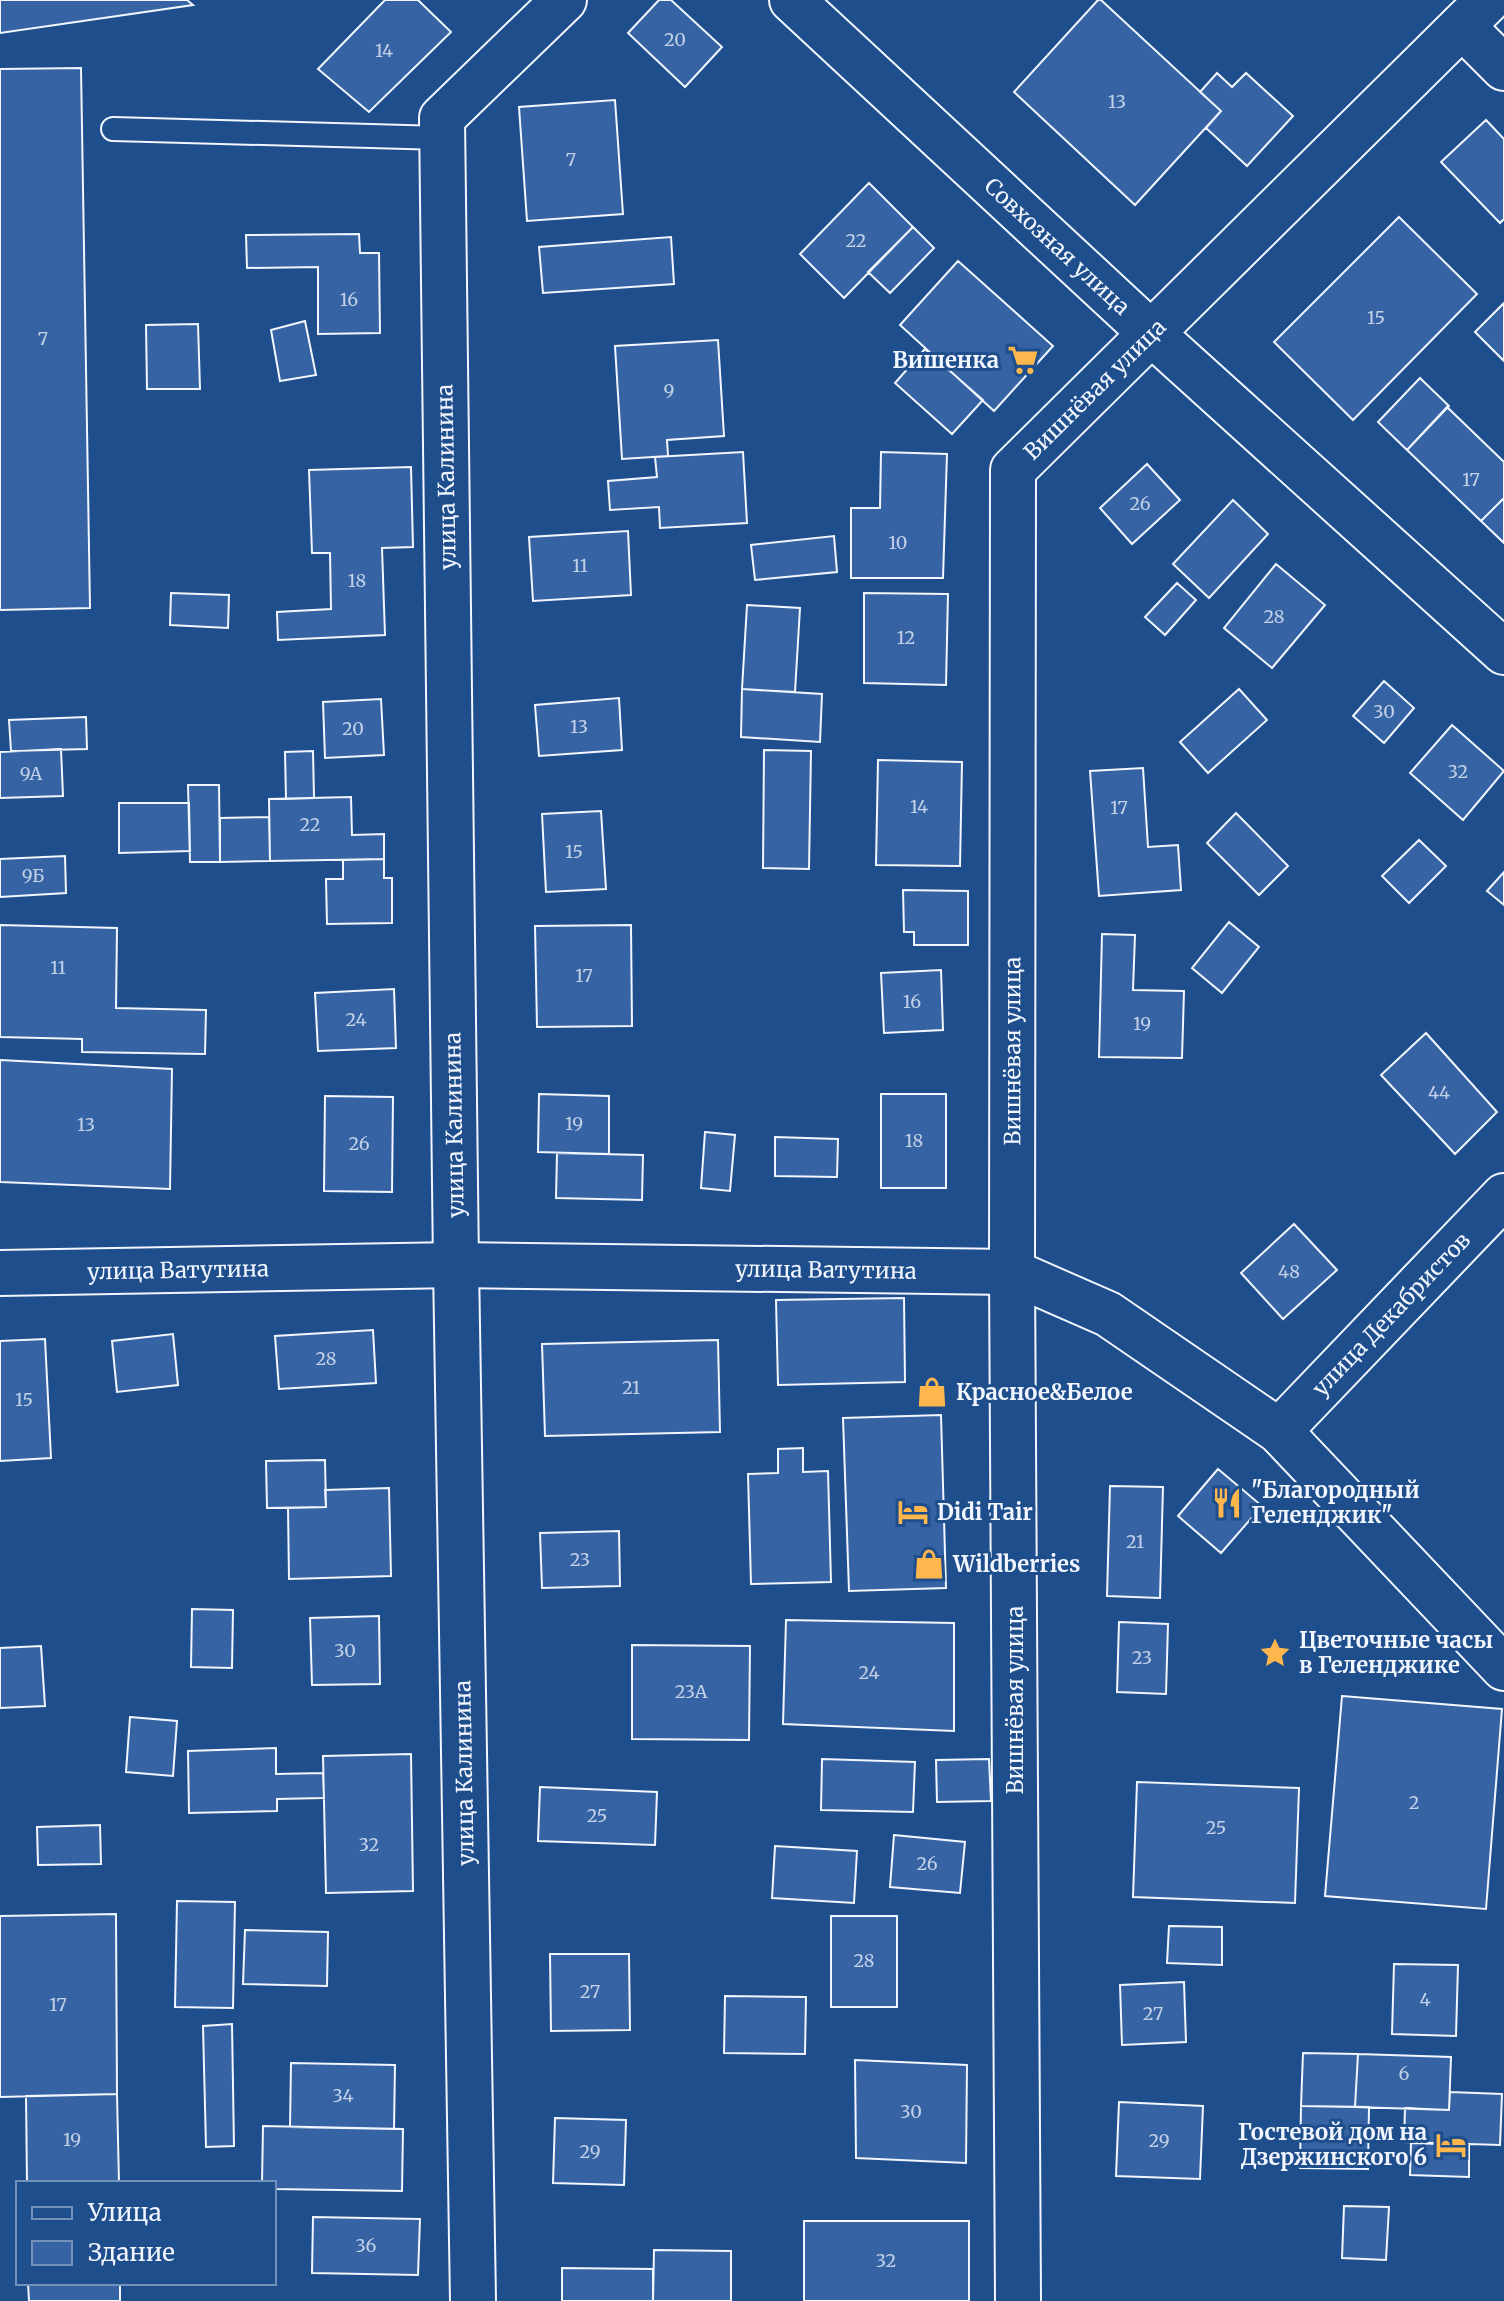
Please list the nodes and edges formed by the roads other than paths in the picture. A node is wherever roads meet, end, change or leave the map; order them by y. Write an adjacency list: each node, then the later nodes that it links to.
1 (564, 0): 6 (street, улица Калинина)
2 (792, 0): 7 (street, Совхозная улица)
3 (1475, 13): 4 (street); 7 (street, Вишнёвая улица)
4 (1504, 68)
5 (113, 129): 6 (lane)
6 (442, 138): 10 (street, улица Калинина)
7 (1150, 333): 8 (street, Совхозная улица); 11 (street, Вишнёвая улица)
8 (1504, 652)
9 (1504, 1196): 13 (street, улица Декабристов)
10 (456, 1265): 11 (street, улица Ватутина); 12 (street, улица Ватутина); 15 (street, улица Калинина)
11 (1012, 1272): 13 (street, улица Ватутина); 16 (street, Вишнёвая улица)
12 (0, 1273)
13 (1279, 1431): 14 (street, улица Ватутина)
14 (1504, 1668)
15 (473, 2301)
16 (1018, 2301)

